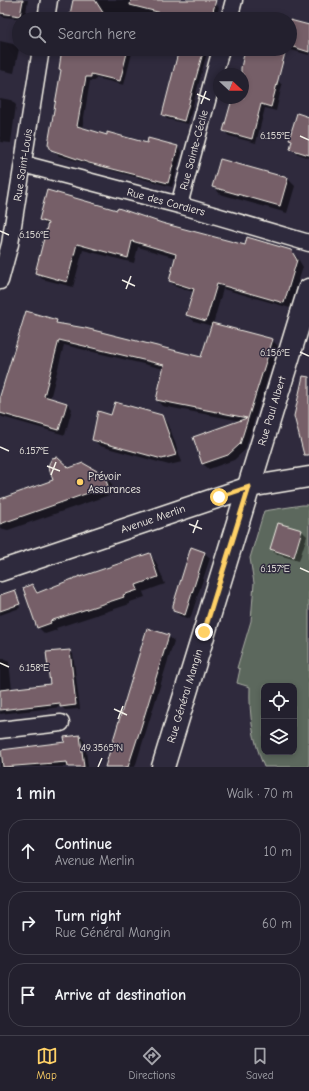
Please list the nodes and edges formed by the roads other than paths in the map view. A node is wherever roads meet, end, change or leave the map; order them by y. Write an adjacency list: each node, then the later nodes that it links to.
1 (49, 0): 3 (street)
2 (234, 0): 4 (street)
3 (47, 12)
4 (230, 12)
5 (40, 56): 7 (street, Rue Saint-Louis)
6 (219, 56): 8 (street, Rue Sainte-Cécile)
7 (23, 164): 8 (street, Rue des Cordiers); 9 (street, Rue Saint-Louis)
8 (179, 205): 10 (street, Rue des Cordiers)
9 (5, 242): 11 (street, Rue Saint-Louis)
10 (309, 243)
11 (0, 281)
12 (309, 290): 14 (main road, Rue Paul Albert)
13 (309, 477): 14 (street, Avenue Merlin)
14 (249, 487): 15 (street, Avenue Merlin); 18 (main road, Rue Général Mangin)
15 (0, 571)
16 (61, 723): 17 (street)
17 (0, 730)
18 (162, 767)

